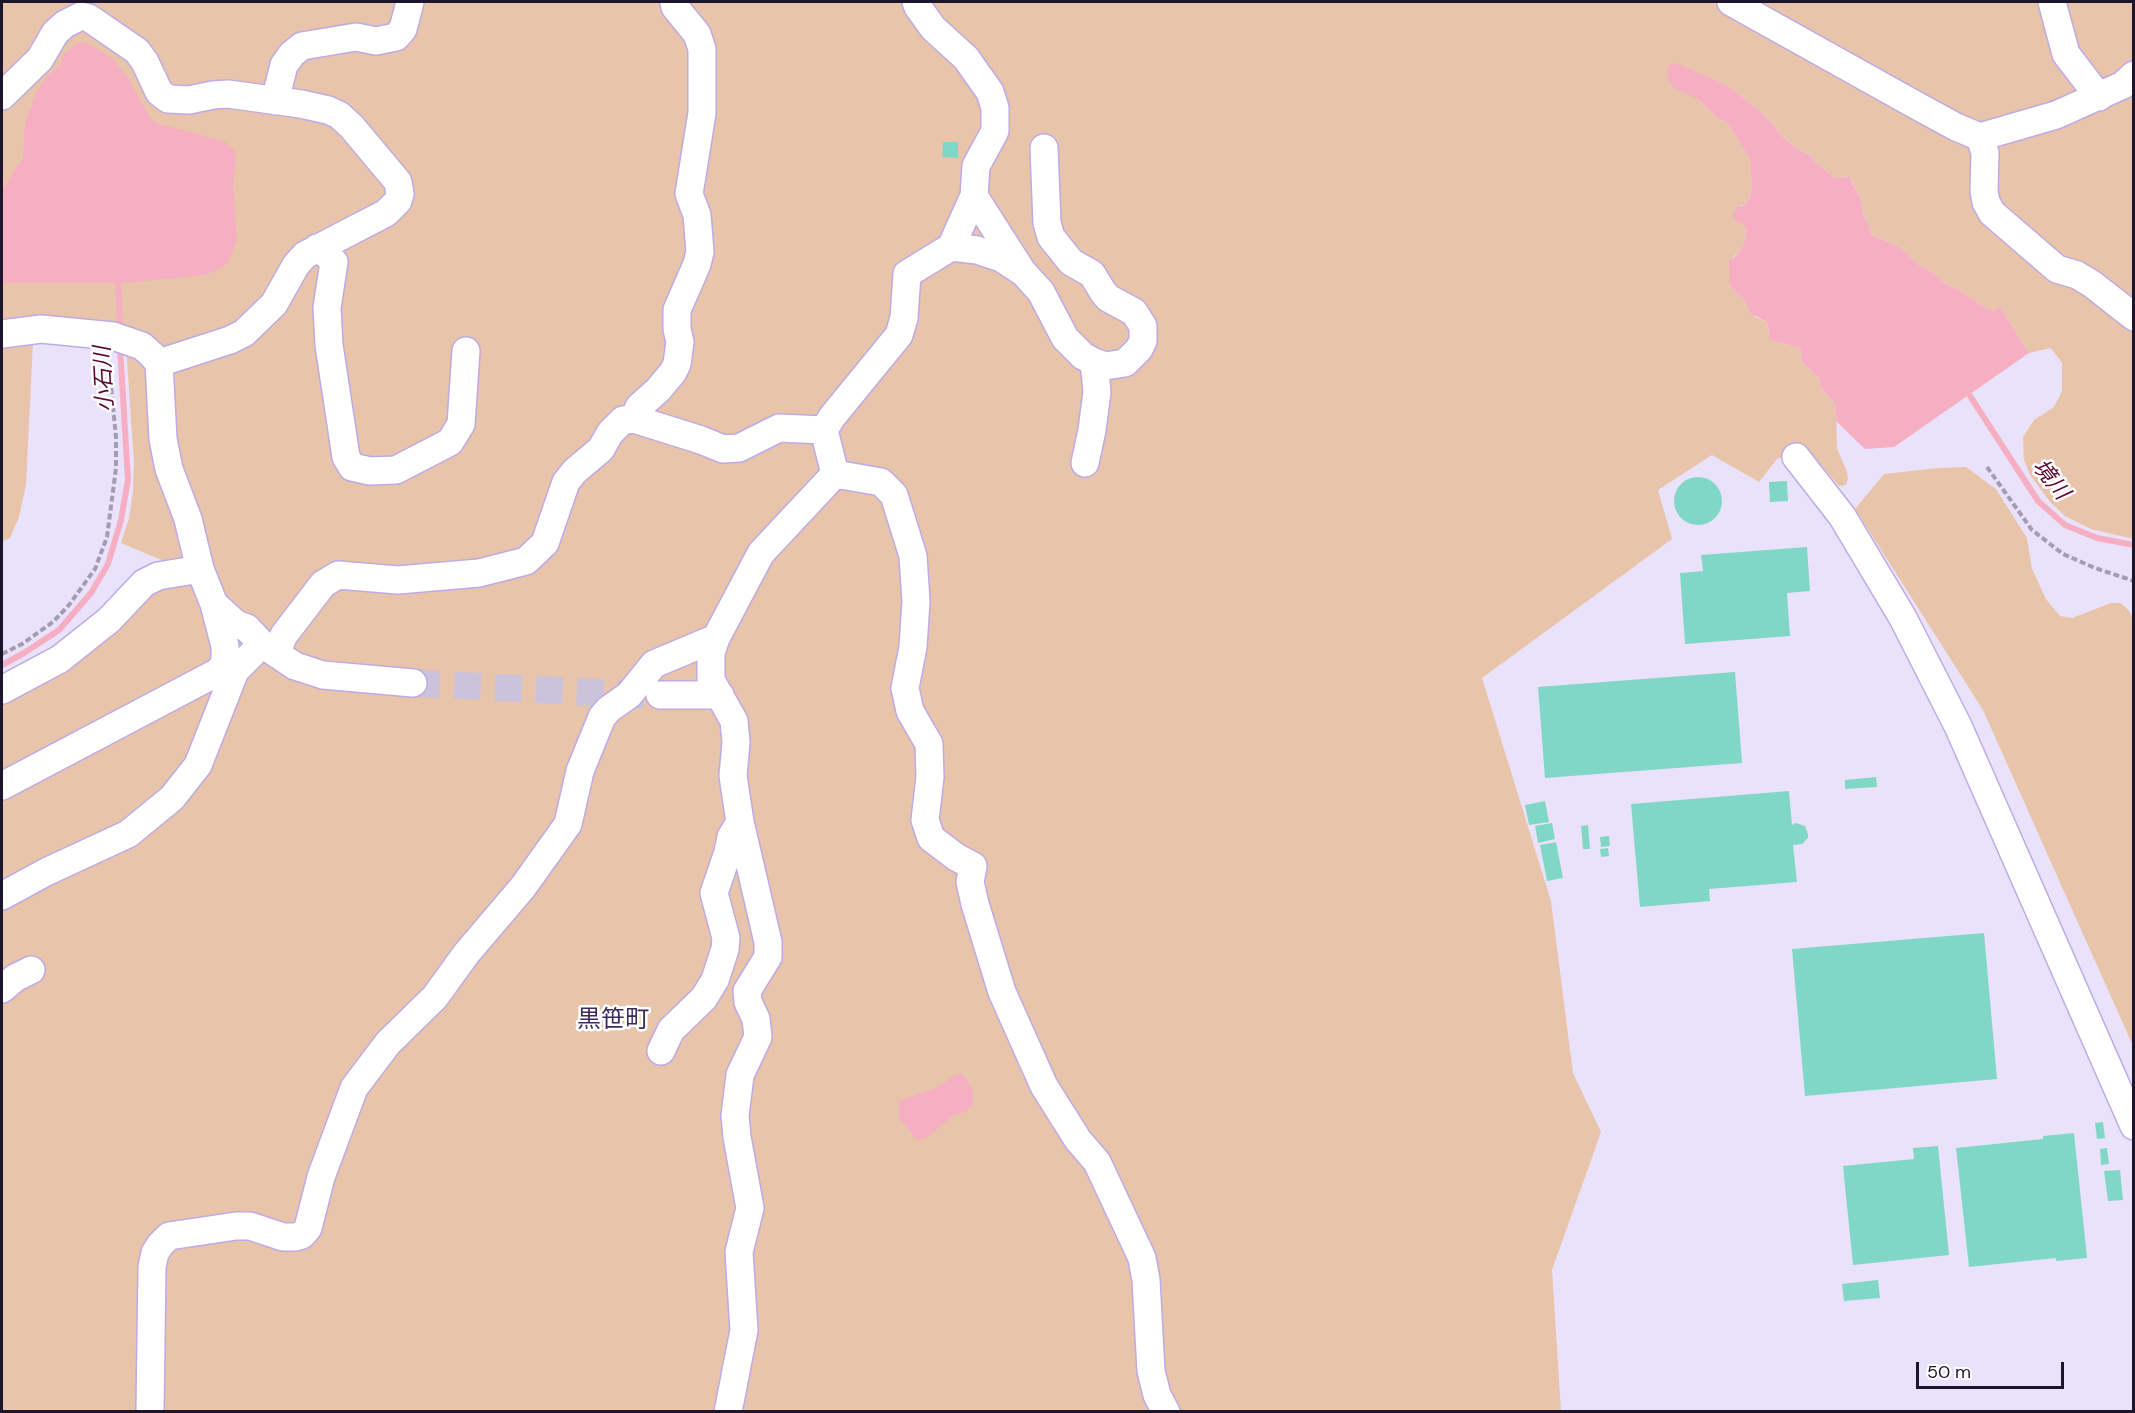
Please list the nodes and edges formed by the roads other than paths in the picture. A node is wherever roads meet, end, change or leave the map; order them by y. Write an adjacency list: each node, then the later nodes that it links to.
1 (410, 2): 9 (street)
2 (674, 2): 22 (street)
3 (916, 2): 12 (street)
4 (1731, 2): 10 (street)
5 (2052, 2): 8 (street)
6 (2133, 75): 8 (street)
7 (2, 96): 9 (street)
8 (2099, 97): 10 (street)
9 (275, 101): 14 (street)
10 (1980, 137): 17 (street)
11 (1044, 148): 15 (street)
12 (974, 196): 13 (street); 16 (street)
13 (951, 247): 16 (street); 23 (street)
14 (317, 248): 19 (street); 21 (street)
15 (1071, 262): 16 (street); 20 (street)
16 (1029, 279): 20 (street)
17 (2133, 316)
18 (2, 334): 21 (street)
19 (466, 351)
20 (1094, 362): 25 (street)
21 (159, 363): 27 (street)
22 (634, 419): 23 (street); 30 (street)
23 (824, 430): 26 (street)
24 (1796, 457): 41 (street)
25 (1085, 462)
26 (835, 474): 29 (street); 44 (street)
27 (200, 569): 28 (street); 32 (street)
28 (214, 604): 30 (street); 35 (street)
29 (716, 638): 34 (street); 42 (street)
30 (269, 648): 31 (street); 37 (street)
31 (413, 683)
32 (2, 690)
33 (660, 695): 34 (street)
34 (720, 695): 36 (street)
35 (2, 786)
36 (740, 822): 40 (street); 43 (street)
37 (2, 896)
38 (31, 970): 39 (street)
39 (2, 989)
40 (661, 1051)
41 (2133, 1126)
42 (150, 1412)
43 (728, 1412)
44 (1166, 1412)

